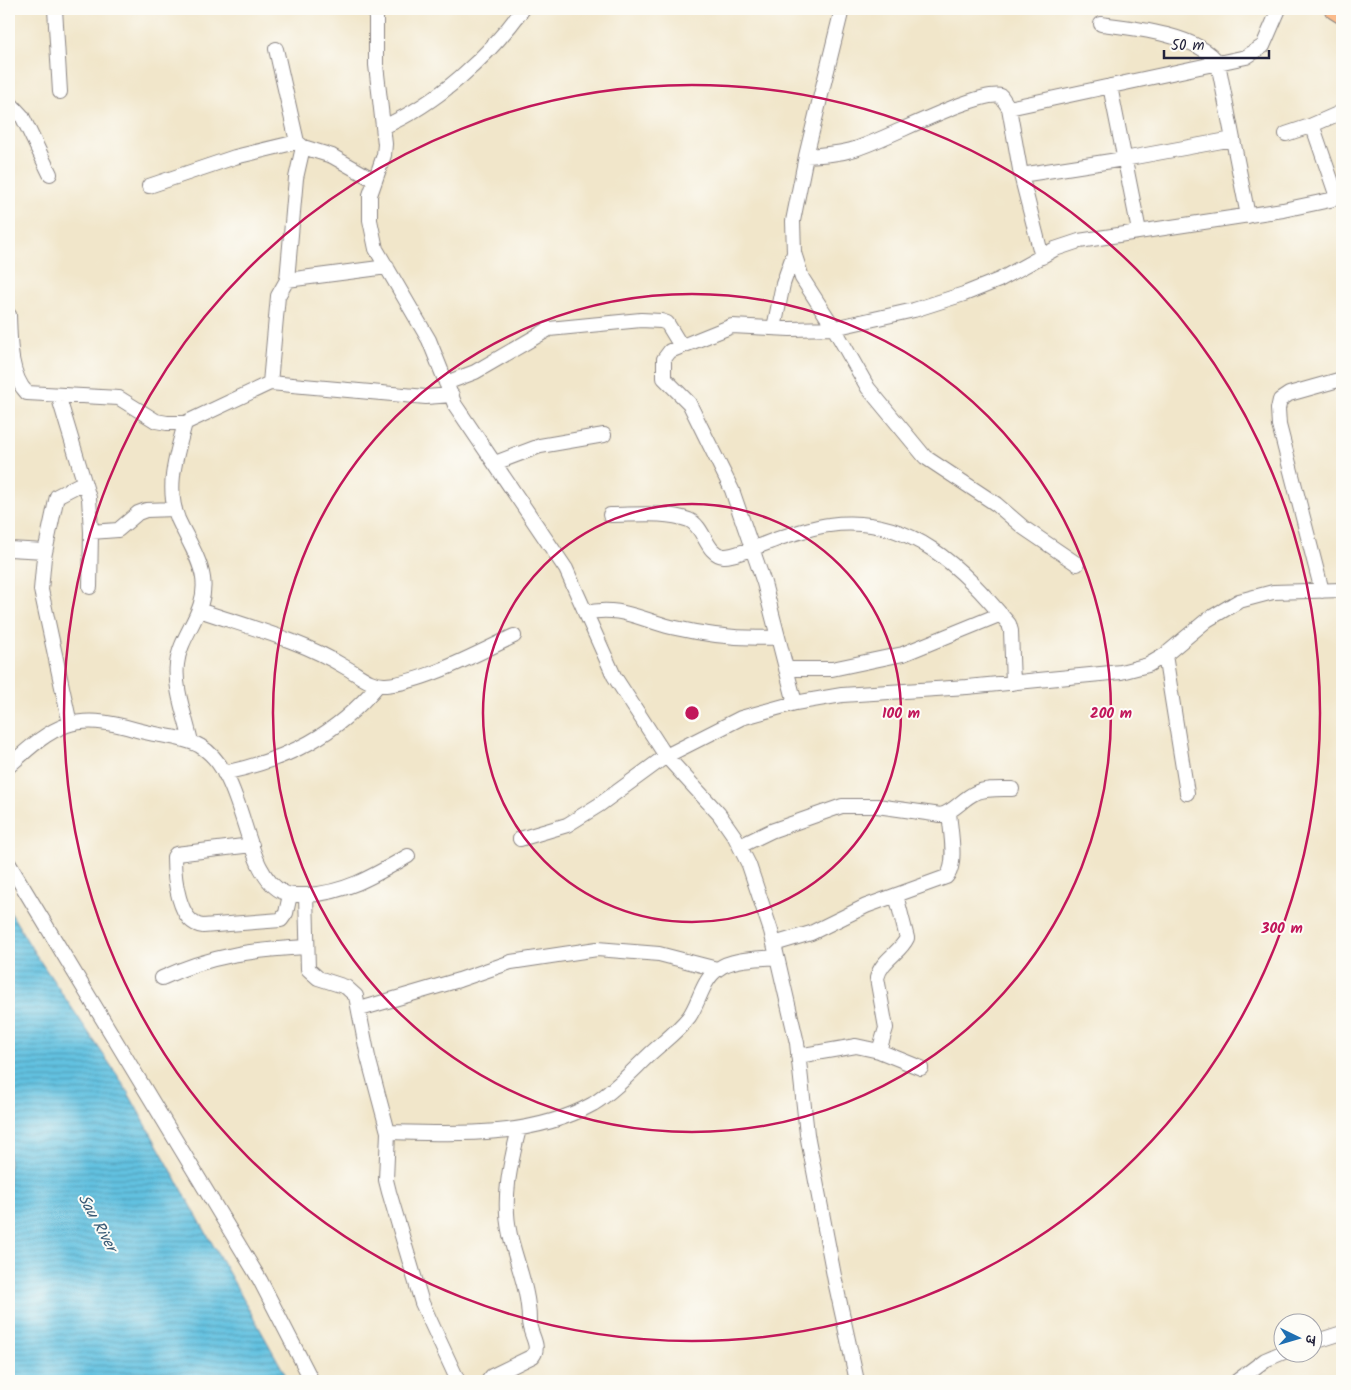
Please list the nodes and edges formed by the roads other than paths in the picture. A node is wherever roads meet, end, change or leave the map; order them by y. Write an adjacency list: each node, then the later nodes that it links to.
1 (55, 9): 12 (street)
2 (376, 9): 17 (street)
3 (523, 9): 17 (street)
4 (842, 9): 21 (street)
5 (1279, 9): 10 (street)
6 (1334, 9): 7 (main road)
7 (1342, 14)
8 (1101, 24): 10 (street)
9 (276, 50): 20 (street)
10 (1218, 63): 11 (street); 19 (street)
11 (1110, 86): 14 (street); 22 (street)
12 (60, 92)
13 (9, 102): 23 (street)
14 (1009, 108): 21 (street); 24 (street)
15 (1342, 112): 16 (street)
16 (1310, 126): 18 (street); 27 (street)
17 (383, 127): 25 (street)
18 (1286, 134)
19 (1233, 139): 22 (street); 28 (street)
20 (300, 144): 25 (street); 26 (street); 33 (street)
21 (806, 156): 30 (street)
22 (1124, 159): 24 (street); 29 (street)
23 (50, 174)
24 (1021, 175): 31 (street)
25 (374, 180): 32 (street)
26 (149, 186)
27 (1339, 196): 28 (street)
28 (1248, 216): 29 (street)
29 (1139, 231): 31 (street)
30 (794, 253): 35 (street); 36 (street)
31 (1042, 257): 36 (street)
32 (387, 267): 33 (street); 41 (street)
33 (287, 280): 40 (street)
34 (9, 315): 38 (street)
35 (774, 328): 36 (street); 37 (street)
36 (834, 328): 53 (street)
37 (681, 346): 41 (street); 50 (street)
38 (13, 378): 42 (street)
39 (1342, 378): 55 (street)
40 (270, 384): 41 (street); 43 (street)
41 (449, 389): 45 (street)
42 (58, 395): 43 (street); 46 (street)
43 (184, 423): 47 (street)
44 (604, 435): 45 (street)
45 (495, 464): 58 (street)
46 (84, 482): 49 (street); 52 (street)
47 (175, 509): 49 (street); 57 (street)
48 (610, 515): 50 (street)
49 (91, 532): 54 (street)
50 (753, 547): 59 (street); 61 (street)
51 (9, 549): 52 (street)
52 (45, 551): 67 (street)
53 (1077, 564)
54 (90, 587)
55 (1322, 590): 56 (street); 62 (street)
56 (1342, 590)
57 (199, 610): 65 (street); 68 (street)
58 (585, 613): 61 (street); 69 (street)
59 (1001, 614): 63 (street); 64 (street)
60 (514, 636): 65 (street)
61 (778, 637): 63 (street)
62 (1165, 655): 64 (street); 73 (street)
63 (786, 669): 66 (street)
64 (1014, 683): 66 (street)
65 (378, 685): 71 (street)
66 (795, 702): 69 (street)
67 (70, 724): 68 (street); 70 (street)
68 (191, 742): 71 (street)
69 (666, 756): 75 (street); 77 (street)
70 (9, 766)
71 (224, 773): 76 (street)
72 (1012, 789): 74 (street)
73 (1187, 793)
74 (949, 812): 77 (street); 82 (street)
75 (520, 839)
76 (252, 845): 80 (street); 80 (street)
77 (740, 846): 84 (street)
78 (408, 856): 81 (street)
79 (9, 864): 96 (street)
80 (290, 895): 81 (street)
81 (306, 895): 83 (street)
82 (896, 895): 84 (street); 88 (street)
83 (307, 947): 86 (street); 87 (street)
84 (776, 950): 85 (street); 89 (street)
85 (717, 969): 87 (street); 91 (street)
86 (162, 978)
87 (360, 1009): 92 (street)
88 (879, 1051): 89 (street); 90 (street)
89 (798, 1056): 99 (street)
90 (921, 1068)
91 (519, 1129): 92 (street); 98 (street)
92 (388, 1132): 97 (street)
93 (1342, 1333): 94 (street)
94 (1324, 1339)
95 (1274, 1356): 100 (street)
96 (312, 1381)
97 (458, 1381)
98 (488, 1381)
99 (857, 1381)
100 (1237, 1381)

